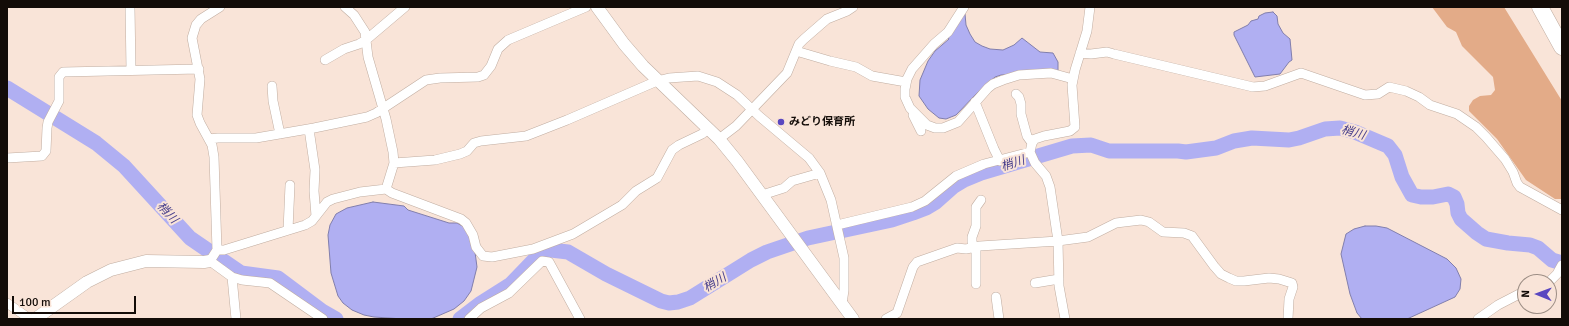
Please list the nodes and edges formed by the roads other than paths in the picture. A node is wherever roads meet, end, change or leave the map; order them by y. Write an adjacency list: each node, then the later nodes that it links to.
1 (130, 7): 17 (street)
2 (346, 7): 11 (street)
3 (405, 7): 11 (street)
4 (586, 7): 24 (street)
5 (597, 7): 19 (street)
6 (853, 7): 13 (street)
7 (964, 7): 20 (street)
8 (1090, 7): 14 (street)
9 (1540, 7): 12 (highway)
10 (217, 8): 16 (street)
11 (366, 40): 15 (street); 24 (street)
12 (1562, 47)
13 (796, 51): 20 (street); 26 (street)
14 (1080, 53): 18 (street); 42 (street)
15 (325, 60)
16 (199, 69): 17 (street); 31 (street)
17 (131, 70): 34 (street)
18 (1073, 79): 23 (street); 33 (street)
19 (657, 81): 26 (street); 28 (street); 36 (street)
20 (906, 82): 25 (street)
21 (272, 86): 30 (street)
22 (1016, 94): 33 (street)
23 (976, 102): 25 (street); 35 (street)
24 (383, 108): 27 (street); 36 (street)
25 (910, 108): 29 (street)
26 (752, 109): 32 (street); 37 (street)
27 (309, 129): 30 (street); 43 (street)
28 (708, 129): 32 (street); 39 (street)
29 (921, 131)
30 (280, 134): 31 (street)
31 (209, 139): 48 (street)
32 (719, 139): 40 (street)
33 (1031, 148): 35 (street); 46 (street)
34 (7, 158)
35 (1000, 161): 44 (street)
36 (394, 163): 39 (street)
37 (820, 173): 40 (street); 44 (street)
38 (290, 185): 45 (street)
39 (386, 190): 43 (street)
40 (762, 195): 59 (street)
41 (981, 200): 47 (street)
42 (1562, 210)
43 (316, 216): 45 (street)
44 (838, 229): 59 (street)
45 (288, 230): 48 (street)
46 (1058, 241): 47 (street); 53 (street); 70 (street)
47 (974, 248): 55 (street); 67 (street)
48 (217, 250): 49 (street)
49 (211, 260): 52 (street); 60 (street)
50 (1562, 265): 51 (street)
51 (1557, 274)
52 (232, 277): 63 (street); 64 (street)
53 (1059, 279): 54 (street); 69 (street)
54 (1035, 283)
55 (976, 284)
56 (1517, 295): 71 (street)
57 (996, 297): 68 (street)
58 (7, 303): 62 (street)
59 (842, 304): 61 (street)
60 (43, 317)
61 (850, 318)
62 (30, 319)
63 (236, 319)
64 (323, 319)
65 (469, 319): 66 (street)
66 (580, 319)
67 (886, 319)
68 (999, 319)
69 (1065, 319)
70 (1288, 319)
71 (1478, 319)

